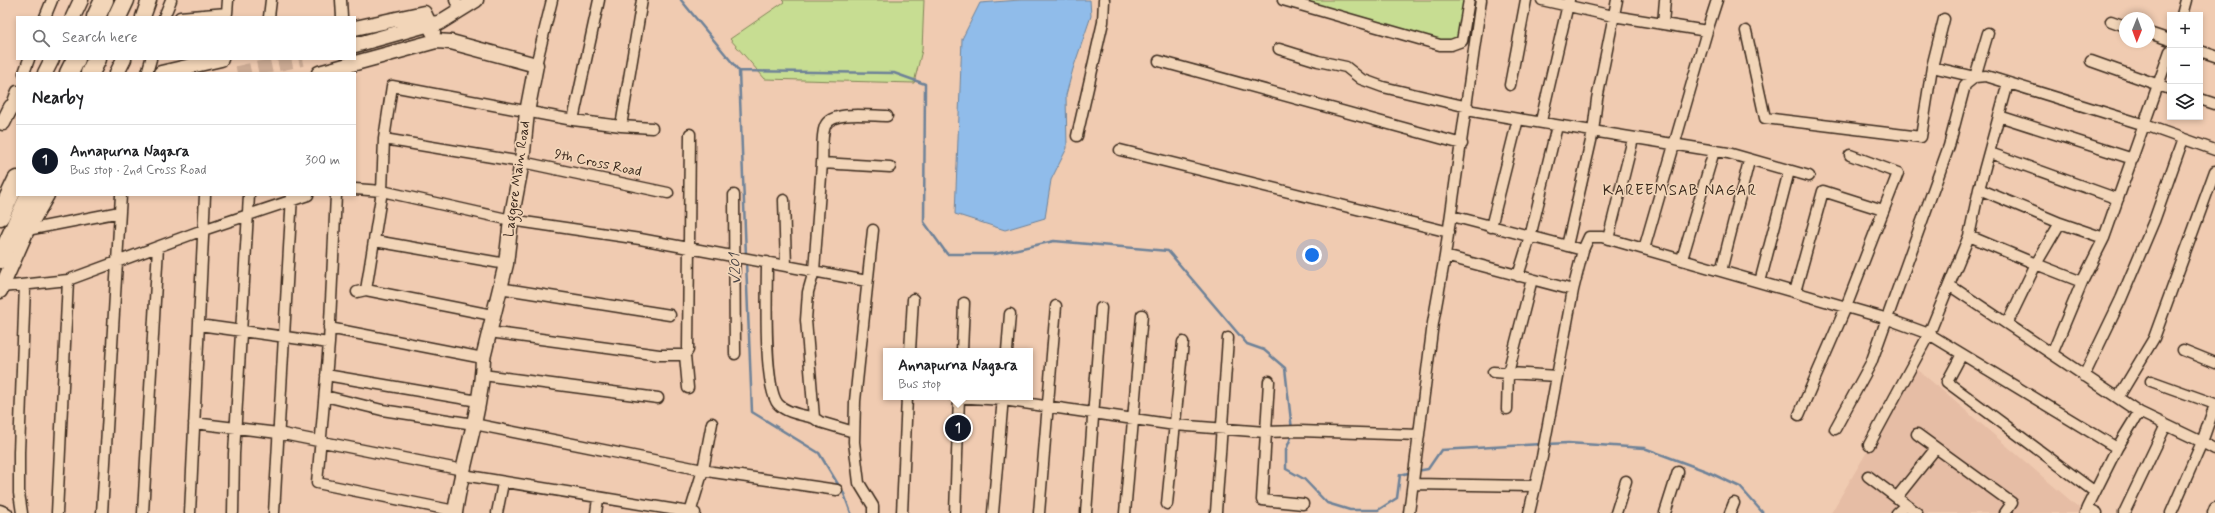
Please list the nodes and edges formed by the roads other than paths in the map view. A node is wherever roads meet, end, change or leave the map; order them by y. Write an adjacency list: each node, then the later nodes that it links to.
1 (52, 0): 27 (street)
2 (81, 0): 28 (street)
3 (104, 0): 29 (highway)
4 (125, 0): 30 (highway)
5 (148, 0): 31 (street)
6 (170, 0): 32 (street)
7 (228, 0): 33 (street)
8 (271, 0): 34 (street)
9 (341, 0): 35 (street)
10 (476, 0): 39 (street)
11 (552, 0): 63 (street)
12 (599, 0): 88 (street)
13 (642, 0): 92 (street)
14 (1104, 0): 97 (street)
15 (1283, 0): 16 (street)
16 (1469, 0)
17 (1481, 0): 82 (street)
18 (1526, 0): 76 (street)
19 (1542, 0): 25 (street)
20 (1617, 0): 36 (street)
21 (1665, 0): 40 (street)
22 (1717, 0): 43 (street)
23 (2186, 0): 26 (street)
24 (457, 1): 39 (street)
25 (1569, 2): 36 (street); 89 (street)
26 (2183, 12)
27 (45, 16)
28 (73, 16)
29 (96, 16)
30 (117, 16)
31 (143, 16)
32 (164, 16)
33 (192, 16)
34 (269, 16)
35 (342, 16)
36 (1613, 16): 40 (street); 95 (street)
37 (1944, 19): 64 (street)
38 (2111, 21): 41 (street)
39 (430, 24): 42 (street); 48 (street); 49 (street)
40 (1663, 24): 43 (street)
41 (2119, 24)
42 (356, 28)
43 (1707, 30): 102 (street)
44 (1746, 31): 64 (street)
45 (1988, 33): 74 (street)
46 (2155, 36): 47 (street)
47 (2167, 39)
48 (436, 42): 63 (street); 65 (street)
49 (356, 45)
50 (1279, 49): 82 (street)
51 (2203, 51): 52 (street)
52 (2215, 56)
53 (29, 60): 66 (street)
54 (52, 60): 67 (street)
55 (76, 60): 68 (highway)
56 (96, 60): 69 (highway)
57 (124, 60): 70 (street)
58 (151, 60): 71 (street)
59 (217, 60): 72 (street)
60 (2167, 60): 77 (street)
61 (1159, 61): 101 (street)
62 (2091, 61): 77 (street)
63 (536, 65): 83 (street, Laggere Main Road)
64 (1932, 67): 74 (street)
65 (344, 70): 73 (street)
66 (24, 72)
67 (46, 72)
68 (70, 72)
69 (90, 72)
70 (118, 72)
71 (147, 72)
72 (165, 72)
73 (327, 72)
74 (1975, 77): 75 (street); 185 (street)
75 (2008, 83): 85 (street); 91 (street)
76 (1510, 85)
77 (2159, 85): 78 (street); 91 (street)
78 (2167, 88)
79 (2203, 100): 80 (street)
80 (2215, 104)
81 (14, 106): 90 (street)
82 (1467, 109): 86 (street); 101 (street)
83 (527, 112): 88 (street); 100 (street); 110 (street, Laggere Main Road)
84 (887, 116): 111 (street)
85 (1999, 116): 106 (street); 108 (street)
86 (1518, 119): 89 (street); 138 (street)
87 (16, 120): 90 (street)
88 (573, 120): 92 (street)
89 (1541, 121): 93 (street)
90 (2, 123)
91 (2145, 125): 99 (street); 108 (street)
92 (621, 126): 94 (street)
93 (1558, 126): 95 (street); 144 (street)
94 (652, 128)
95 (1593, 132): 98 (street); 148 (street)
96 (690, 134): 150 (street)
97 (1077, 136)
98 (1633, 139): 102 (street); 146 (street)
99 (2183, 139): 104 (street); 211 (street)
100 (384, 140): 110 (street, 9th Cross Road); 119 (street)
101 (1462, 144): 135 (street)
102 (1674, 145): 105 (street); 151 (street)
103 (1120, 150): 142 (street)
104 (2215, 150)
105 (1714, 151): 109 (street); 156 (street)
106 (1990, 153): 118 (street); 129 (street)
107 (1850, 155): 131 (street)
108 (2133, 159): 129 (street)
109 (1749, 160): 113 (street); 163 (street)
110 (522, 162): 120 (street, 9th Cross Road); 136 (street, Laggere Main Road)
111 (822, 163): 112 (street); 162 (street)
112 (890, 167)
113 (1789, 171): 115 (street); 168 (street)
114 (2215, 171): 217 (street)
115 (1809, 176)
116 (16, 182): 134 (highway)
117 (356, 189): 119 (street)
118 (1979, 189): 137 (street); 143 (street)
119 (382, 191): 136 (street); 147 (street)
120 (668, 192)
121 (734, 195): 153 (street)
122 (30, 196): 139 (highway)
123 (46, 196): 139 (street)
124 (121, 196): 132 (street)
125 (205, 196): 140 (street)
126 (249, 196): 133 (street)
127 (336, 196): 188 (street)
128 (292, 197): 133 (street); 192 (street)
129 (2118, 199): 145 (street)
130 (784, 200): 161 (street)
131 (1884, 210): 175 (street); 179 (street)
132 (120, 212): 139 (street); 157 (street)
133 (249, 215): 140 (street); 189 (street)
134 (0, 216)
135 (1452, 216): 138 (street); 142 (street)
136 (511, 220): 150 (street); 159 (street, Laggere Main Road)
137 (2060, 222): 145 (street); 160 (street)
138 (1491, 227): 144 (street)
139 (21, 228): 155 (highway); 173 (street)
140 (204, 230): 149 (street); 187 (street)
141 (873, 230): 167 (street)
142 (1449, 232): 154 (street)
143 (1969, 236): 160 (street); 171 (street)
144 (1530, 237): 148 (street); 164 (street)
145 (2104, 238): 169 (street)
146 (1608, 239): 151 (street); 152 (street)
147 (375, 241): 159 (street); 182 (street)
148 (1567, 246): 152 (street)
149 (158, 247): 157 (street); 275 (street)
150 (690, 248): 153 (street); 203 (street)
151 (1644, 249): 156 (street)
152 (1583, 250): 174 (street)
153 (735, 256): 158 (street); 200 (street)
154 (1445, 256): 164 (street); 243 (street)
155 (0, 259)
156 (1682, 259): 163 (street)
157 (117, 262): 166 (street); 274 (street)
158 (767, 262): 161 (street); 229 (street)
159 (506, 264): 172 (street, Laggere Main Road)
160 (2036, 264): 169 (street); 186 (street)
161 (786, 266): 162 (street)
162 (814, 271): 167 (street); 229 (street)
163 (1721, 271): 168 (street)
164 (1518, 276): 165 (street)
165 (1532, 279): 174 (street); 207 (street)
166 (68, 280): 170 (street); 273 (street)
167 (867, 281): 239 (street)
168 (1760, 282): 175 (street)
169 (2082, 282): 202 (street)
170 (25, 285): 173 (street); 272 (street)
171 (1949, 285): 186 (street); 191 (street)
172 (499, 288): 182 (street, Laggere Main Road); 183 (street)
173 (1, 289)
174 (1573, 290): 210 (street)
175 (1795, 292): 179 (street)
176 (913, 299): 196 (street)
177 (964, 303): 197 (street)
178 (1056, 306): 224 (street)
179 (1846, 307): 185 (street); 228 (street)
180 (1101, 308): 227 (street)
181 (1010, 314): 198 (street)
182 (492, 315): 190 (street, Laggere Main Road)
183 (670, 315)
184 (1142, 315): 230 (street)
185 (1888, 319): 191 (street); 238 (street)
186 (2007, 324): 202 (street)
187 (199, 325): 189 (street); 231 (street)
188 (329, 328): 195 (street); 204 (street)
189 (242, 332): 192 (street); 236 (street)
190 (489, 332): 203 (street); 204 (street, Laggere Main Road)
191 (1929, 334): 201 (street); 246 (street)
192 (284, 336): 195 (street); 241 (street)
193 (1228, 338): 237 (street)
194 (1183, 342): 234 (street)
195 (329, 343): 209 (street)
196 (910, 348)
197 (962, 348)
198 (1007, 348)
199 (2183, 350): 205 (street)
200 (735, 354)
201 (1962, 354): 248 (street); 259 (street)
202 (2052, 354): 211 (street)
203 (685, 355): 214 (street)
204 (483, 358): 208 (street, Laggere Main Road)
205 (2215, 363)
206 (1493, 372): 207 (street)
207 (1508, 373): 210 (street); 225 (street)
208 (483, 374): 216 (street); 222 (street, Laggere Main Road)
209 (326, 375): 215 (street); 222 (street)
210 (1557, 376): 257 (street)
211 (2084, 376): 217 (street)
212 (1269, 381): 240 (street)
213 (2151, 381): 223 (street)
214 (688, 388)
215 (325, 396): 233 (street); 244 (street)
216 (658, 398)
217 (2118, 398): 226 (street)
218 (907, 400): 283 (street)
219 (959, 400): 284 (street)
220 (1003, 400): 285 (street)
221 (1008, 400): 224 (street)
222 (478, 401): 233 (street, Laggere Main Road)
223 (2215, 405): 245 (street)
224 (1047, 407): 227 (street); 286 (street)
225 (1507, 409)
226 (2139, 412): 235 (street); 248 (street)
227 (1093, 414): 230 (street); 287 (street)
228 (1799, 415)
229 (814, 418): 239 (street)
230 (1133, 420): 234 (street); 288 (street)
231 (194, 423): 236 (street); 276 (street)
232 (712, 423): 250 (street)
233 (474, 424): 250 (street); 252 (street, Laggere Main Road)
234 (1175, 425): 237 (street); 262 (street)
235 (2166, 425): 245 (street); 297 (street)
236 (236, 427): 241 (street); 277 (street)
237 (1221, 428): 240 (street); 270 (street)
238 (1835, 429)
239 (854, 432): 282 (street)
240 (1266, 432): 243 (street); 263 (street)
241 (278, 433): 244 (street); 278 (street)
242 (1917, 434): 247 (street)
243 (1419, 435): 254 (street)
244 (321, 440): 252 (street); 269 (street)
245 (2202, 442): 249 (street); 298 (street)
246 (1869, 445)
247 (1936, 448): 260 (street); 295 (street)
248 (2117, 448): 259 (street)
249 (2215, 449)
250 (703, 470): 258 (street); 281 (street)
251 (1678, 472): 292 (street)
252 (463, 473): 256 (street); 269 (street, Laggere Main Road)
253 (1868, 476): 260 (street)
254 (1414, 481): 257 (street); 289 (street)
255 (1626, 481): 291 (street)
256 (504, 483): 261 (street); 279 (street)
257 (1535, 486): 290 (street)
258 (837, 490)
259 (2095, 492): 268 (street)
260 (1897, 497): 264 (street)
261 (598, 499): 266 (street); 280 (street)
262 (1167, 504)
263 (1303, 504)
264 (1906, 505): 293 (street); 294 (street)
265 (2215, 508): 299 (street)
266 (645, 509): 281 (street)
267 (0, 510): 271 (street)
268 (2086, 511): 296 (street)
269 (455, 512)
270 (1216, 512)
271 (7, 513)
272 (22, 513)
273 (57, 513)
274 (102, 513)
275 (143, 513)
276 (190, 513)
277 (233, 513)
278 (274, 513)
279 (497, 513)
280 (596, 513)
281 (691, 513)
282 (873, 513)
283 (902, 513)
284 (954, 513)
285 (993, 513)
286 (1039, 513)
287 (1086, 513)
288 (1125, 513)
289 (1409, 513)
290 (1529, 513)
291 (1616, 513)
292 (1665, 513)
293 (1897, 513)
294 (1917, 513)
295 (2005, 513)
296 (2097, 513)
297 (2124, 513)
298 (2171, 513)
299 (2213, 513)

